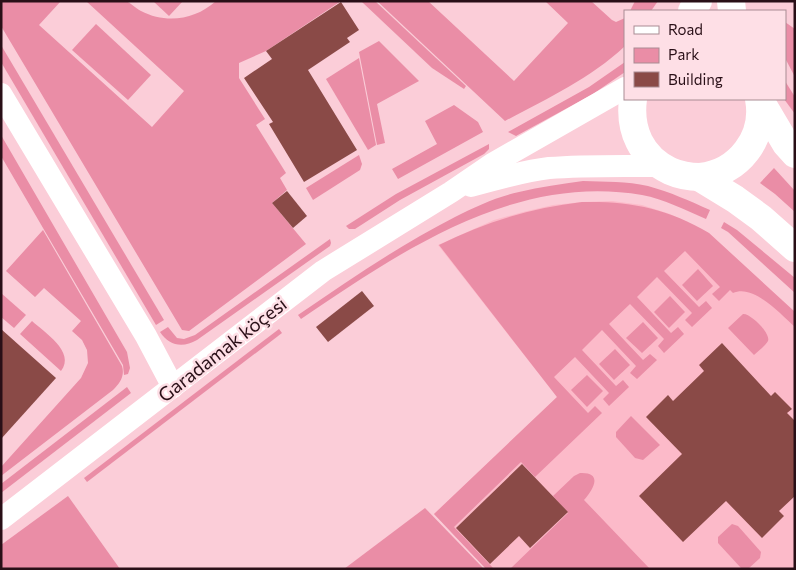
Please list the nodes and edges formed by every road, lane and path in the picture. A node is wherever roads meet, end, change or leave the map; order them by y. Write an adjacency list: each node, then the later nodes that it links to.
1 (624, 89): 8 (street, Garadamak köçesi)
2 (1, 94): 10 (street)
3 (633, 100): 6 (main road)
4 (760, 100): 5 (main road); 7 (main road)
5 (795, 154)
6 (661, 166): 7 (main road); 8 (street, Garadamak köçesi)
7 (699, 177): 9 (main road)
8 (451, 192): 10 (street, Garadamak köçesi)
9 (795, 248)
10 (173, 387): 11 (street, Garadamak köçesi)
11 (1, 518)

